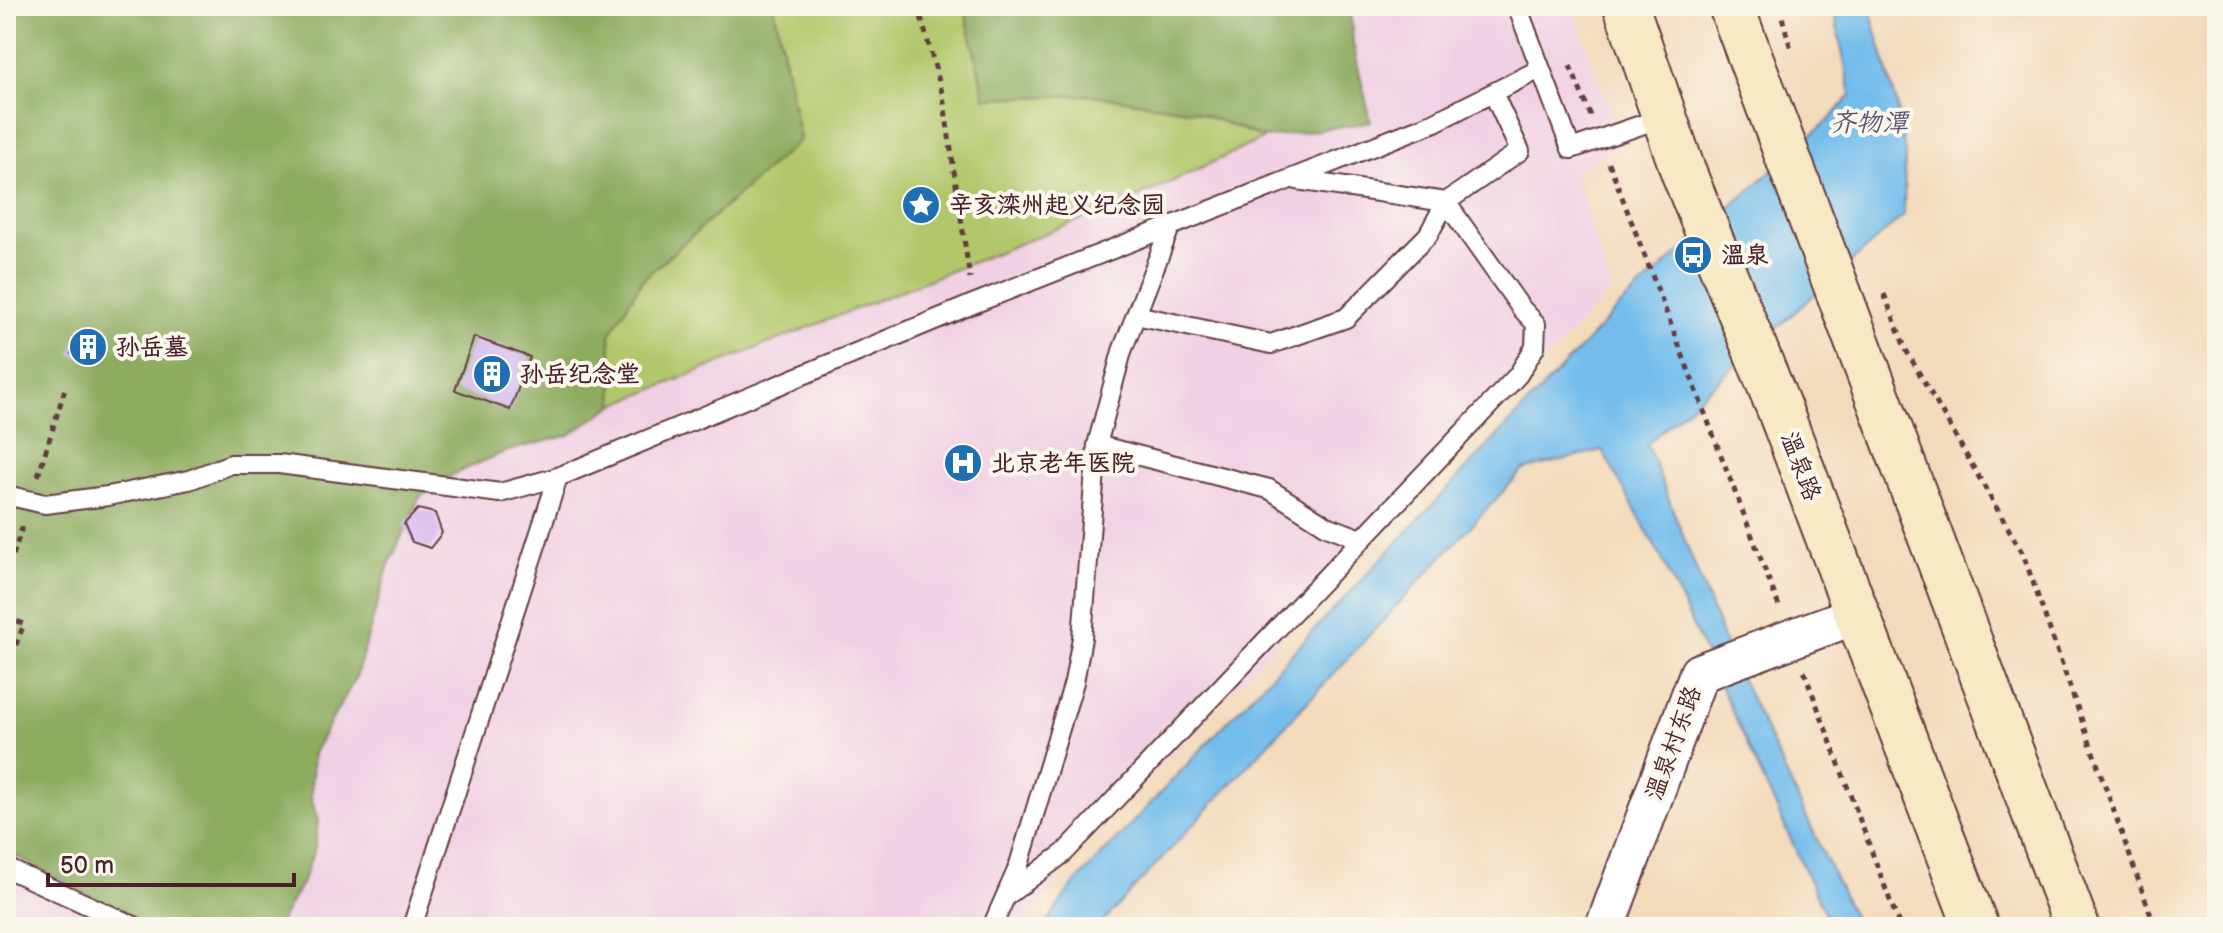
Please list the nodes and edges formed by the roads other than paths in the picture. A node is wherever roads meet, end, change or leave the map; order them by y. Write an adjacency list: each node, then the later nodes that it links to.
1 (1517, 6): 4 (lane)
2 (1626, 6): 6 (main road, 温泉路)
3 (1731, 6): 23 (main road)
4 (1538, 70): 5 (lane); 6 (lane)
5 (1493, 93): 7 (lane); 8 (lane)
6 (1664, 117): 15 (main road, 温泉路)
7 (1294, 179): 8 (lane); 9 (lane)
8 (1446, 202): 10 (lane); 14 (lane)
9 (1169, 230): 10 (lane); 12 (lane)
10 (1136, 315): 11 (lane)
11 (1097, 445): 14 (lane); 17 (lane)
12 (558, 477): 13 (lane); 19 (lane)
13 (6, 495)
14 (1361, 539): 17 (lane)
15 (1858, 614): 21 (street, 温泉村东路); 22 (main road, 温泉路)
16 (6, 868): 18 (lane)
17 (1005, 897): 20 (lane)
18 (136, 927)
19 (412, 927)
20 (992, 927)
21 (1605, 927)
22 (1976, 927)
23 (2077, 927)

